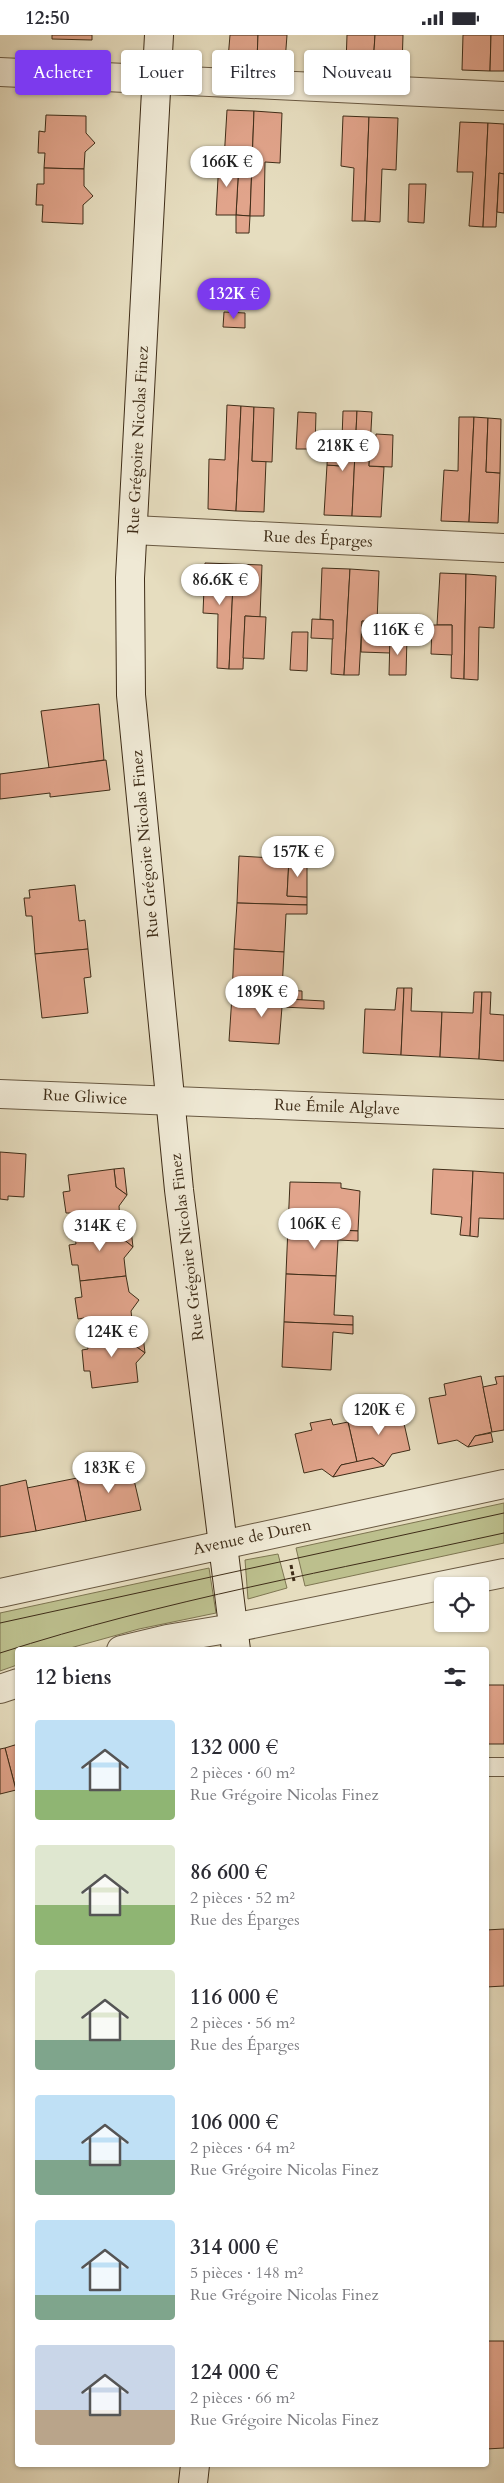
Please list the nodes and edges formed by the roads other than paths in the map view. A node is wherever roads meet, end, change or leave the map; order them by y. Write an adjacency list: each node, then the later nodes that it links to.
1 (160, 35): 2 (street, Rue Grégoire Nicolas Finez)
2 (159, 50)
3 (0, 72): 4 (street)
4 (121, 77)
5 (202, 81): 7 (street)
6 (156, 95): 8 (street, Rue Grégoire Nicolas Finez)
7 (504, 96)
8 (133, 530): 9 (street, Rue des Éparges); 11 (street, Rue Grégoire Nicolas Finez)
9 (504, 548)
10 (0, 1094): 11 (street, Rue Gliwice)
11 (170, 1102): 12 (street, Rue Émile Alglave); 14 (street, Rue Grégoire Nicolas Finez)
12 (504, 1113)
13 (504, 1484): 14 (street, Avenue de Duren)
14 (224, 1543): 16 (street, Avenue de Duren); 17 (street, Rue Grégoire Nicolas Finez)
15 (504, 1573): 17 (street)
16 (0, 1593)
17 (234, 1639): 18 (street)
18 (134, 1647)
19 (15, 1684): 20 (street)
20 (0, 1689)
21 (489, 1767): 22 (lane)
22 (504, 1767)
23 (195, 2467): 24 (street)
24 (193, 2483)

